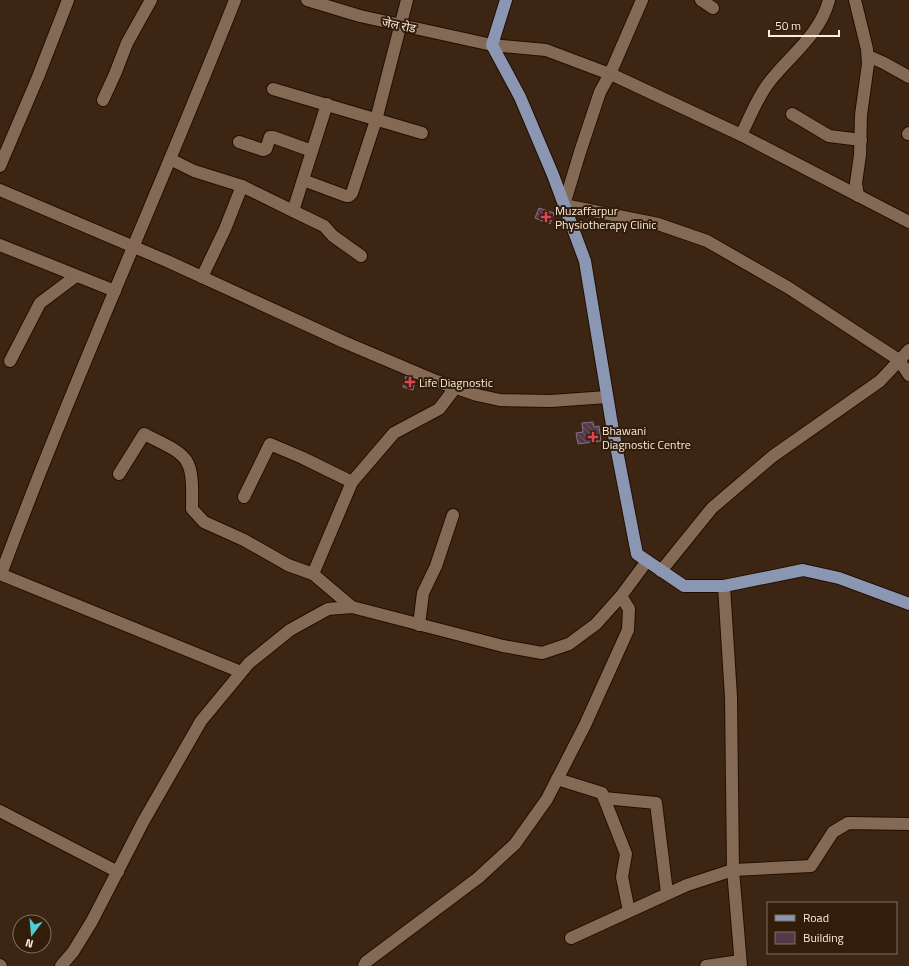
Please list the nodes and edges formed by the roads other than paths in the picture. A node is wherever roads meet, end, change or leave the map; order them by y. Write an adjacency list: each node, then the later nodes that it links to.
1 (68, 0): 29 (street)
2 (151, 0): 19 (street)
3 (235, 0): 28 (street)
4 (307, 0): 11 (street, जेल रोड)
5 (407, 0): 13 (street)
6 (506, 0): 14 (main road)
7 (642, 0): 16 (street)
8 (701, 0): 12 (street)
9 (829, 0): 24 (street)
10 (855, 0): 15 (street)
11 (329, 3): 13 (street, जेल रोड)
12 (713, 8)
13 (401, 25): 14 (street, जेल रोड); 22 (street)
14 (492, 45): 16 (street, जेल रोड); 34 (main road)
15 (868, 56): 17 (street); 25 (street)
16 (610, 74): 24 (street, जेल रोड); 34 (street)
17 (909, 77)
18 (273, 89): 20 (street)
19 (103, 100)
20 (327, 104): 22 (street); 27 (street)
21 (792, 114): 25 (street)
22 (376, 120): 23 (street); 30 (street)
23 (422, 133)
24 (741, 135): 33 (street, जेल रोड)
25 (860, 140): 33 (street)
26 (239, 142): 27 (street)
27 (312, 151): 30 (street)
28 (170, 159): 31 (street); 38 (street)
29 (0, 166)
30 (303, 180): 35 (street)
31 (242, 186): 35 (street); 41 (street)
32 (0, 190): 38 (street)
33 (858, 196): 36 (street, जेल रोड)
34 (564, 206): 44 (street); 48 (main road)
35 (293, 210): 39 (street)
36 (909, 222)
37 (0, 245): 40 (street)
38 (133, 246): 41 (street); 42 (street)
39 (360, 256)
40 (76, 276): 42 (street); 45 (street)
41 (202, 277): 47 (street)
42 (115, 291): 55 (street)
43 (909, 350): 44 (street)
44 (899, 360): 46 (street); 54 (street)
45 (10, 361)
46 (909, 375)
47 (455, 388): 48 (street); 50 (street)
48 (607, 397): 53 (main road)
49 (119, 474): 56 (street)
50 (352, 482): 51 (street); 56 (street)
51 (244, 498)
52 (453, 515): 61 (street)
53 (647, 561): 54 (main road); 58 (street)
54 (661, 571): 57 (main road)
55 (0, 574): 62 (street)
56 (313, 574): 60 (street)
57 (724, 586): 59 (main road); 67 (street)
58 (621, 596): 61 (street); 63 (street)
59 (909, 604)
60 (352, 607): 61 (street); 62 (street)
61 (419, 626)
62 (241, 672): 68 (street)
63 (557, 779): 64 (street); 74 (street)
64 (604, 798): 69 (street); 70 (street)
65 (0, 811): 68 (street)
66 (909, 824): 67 (street)
67 (733, 870): 69 (street); 72 (street)
68 (118, 872): 73 (street)
69 (667, 893): 70 (street)
70 (629, 911): 71 (street)
71 (571, 938)
72 (740, 964): 75 (street)
73 (61, 966)
74 (364, 966)
75 (706, 966)

